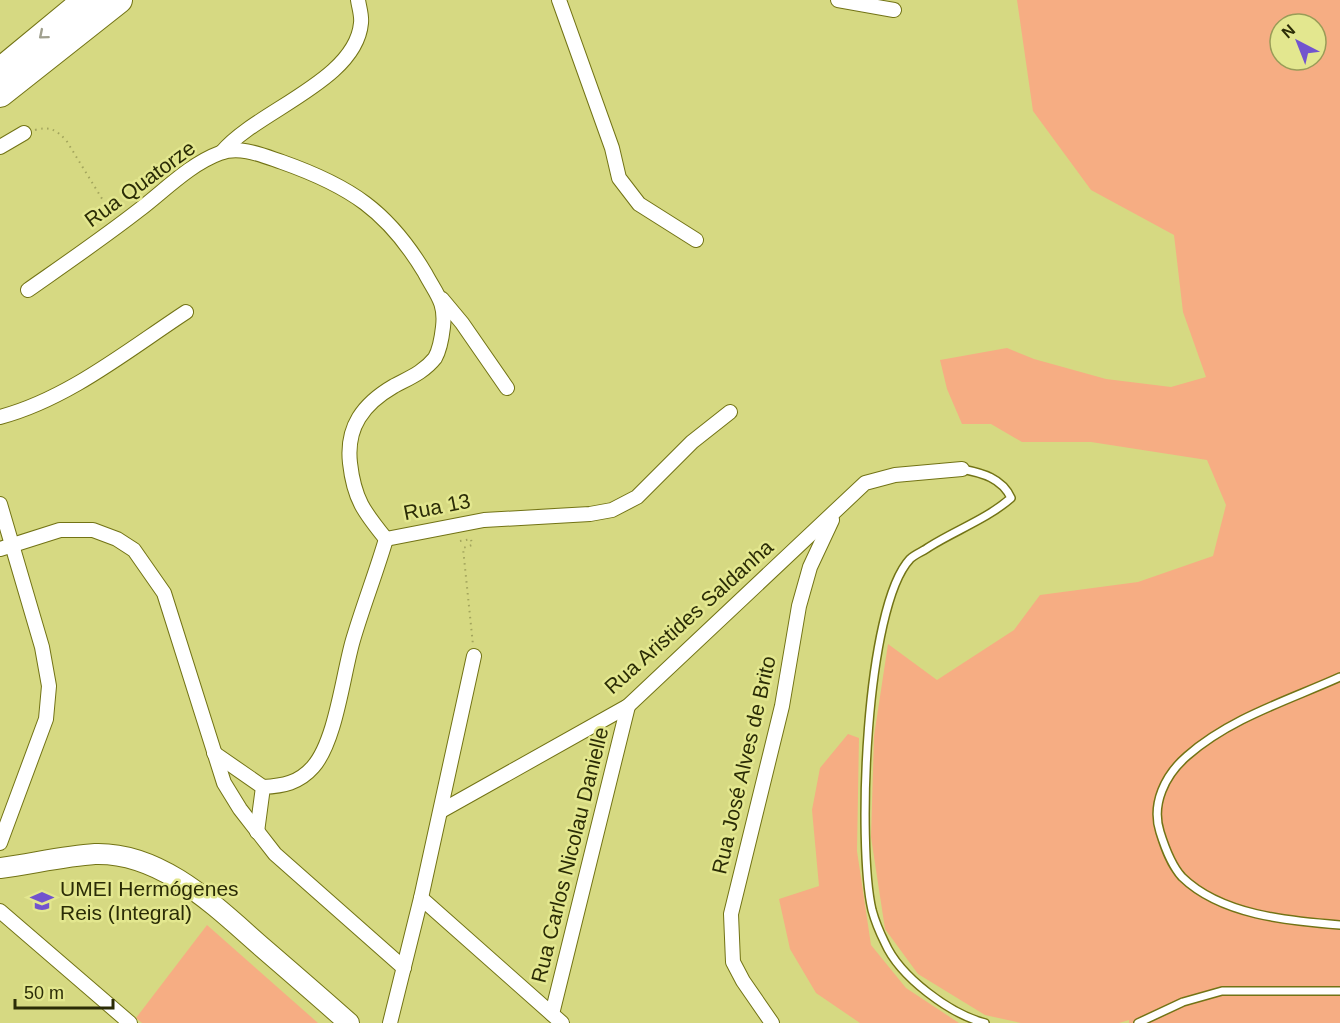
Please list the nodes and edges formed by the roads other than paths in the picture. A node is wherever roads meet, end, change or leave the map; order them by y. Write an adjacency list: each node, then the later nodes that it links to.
1 (86, 0): 6 (highway)
2 (119, 0): 9 (highway)
3 (358, 0): 12 (street)
4 (559, 0): 13 (street)
5 (838, 0): 7 (street)
6 (70, 8): 8 (highway, one-way to 8)
7 (894, 10)
8 (0, 71)
9 (0, 94)
10 (24, 133): 11 (street)
11 (0, 147)
12 (222, 152): 14 (street, Rua Quatorze); 15 (street, Rua Quatorze)
13 (696, 240)
14 (28, 290)
15 (442, 299): 17 (street, Rua Quatorze); 23 (street)
16 (186, 312): 19 (street)
17 (507, 388)
18 (730, 412): 23 (street, Rua 13)
19 (0, 417)
20 (962, 469): 22 (street, Rua Aristides Saldanha); 44 (lane)
21 (0, 504): 24 (street)
22 (836, 512): 27 (street, Rua Aristides Saldanha); 43 (street, Rua José Alves de Brito)
23 (386, 539): 29 (street, Rua 13)
24 (6, 546): 28 (street); 32 (street)
25 (474, 656): 30 (street)
26 (1340, 677): 36 (lane)
27 (628, 706): 30 (street, Rua Aristides Saldanha); 39 (street, Rua Carlos Nicolau Danielle)
28 (214, 753): 29 (street); 31 (street)
29 (263, 786): 31 (street)
30 (441, 811): 34 (street)
31 (257, 832): 37 (street)
32 (0, 843)
33 (0, 868): 41 (street)
34 (421, 898): 37 (street); 39 (street)
35 (0, 910): 40 (street)
36 (1340, 925)
37 (404, 968): 42 (street)
38 (1340, 991): 45 (lane)
39 (557, 1018)
40 (130, 1023)
41 (349, 1023)
42 (390, 1023)
43 (772, 1023)
44 (985, 1023)
45 (1138, 1023)

